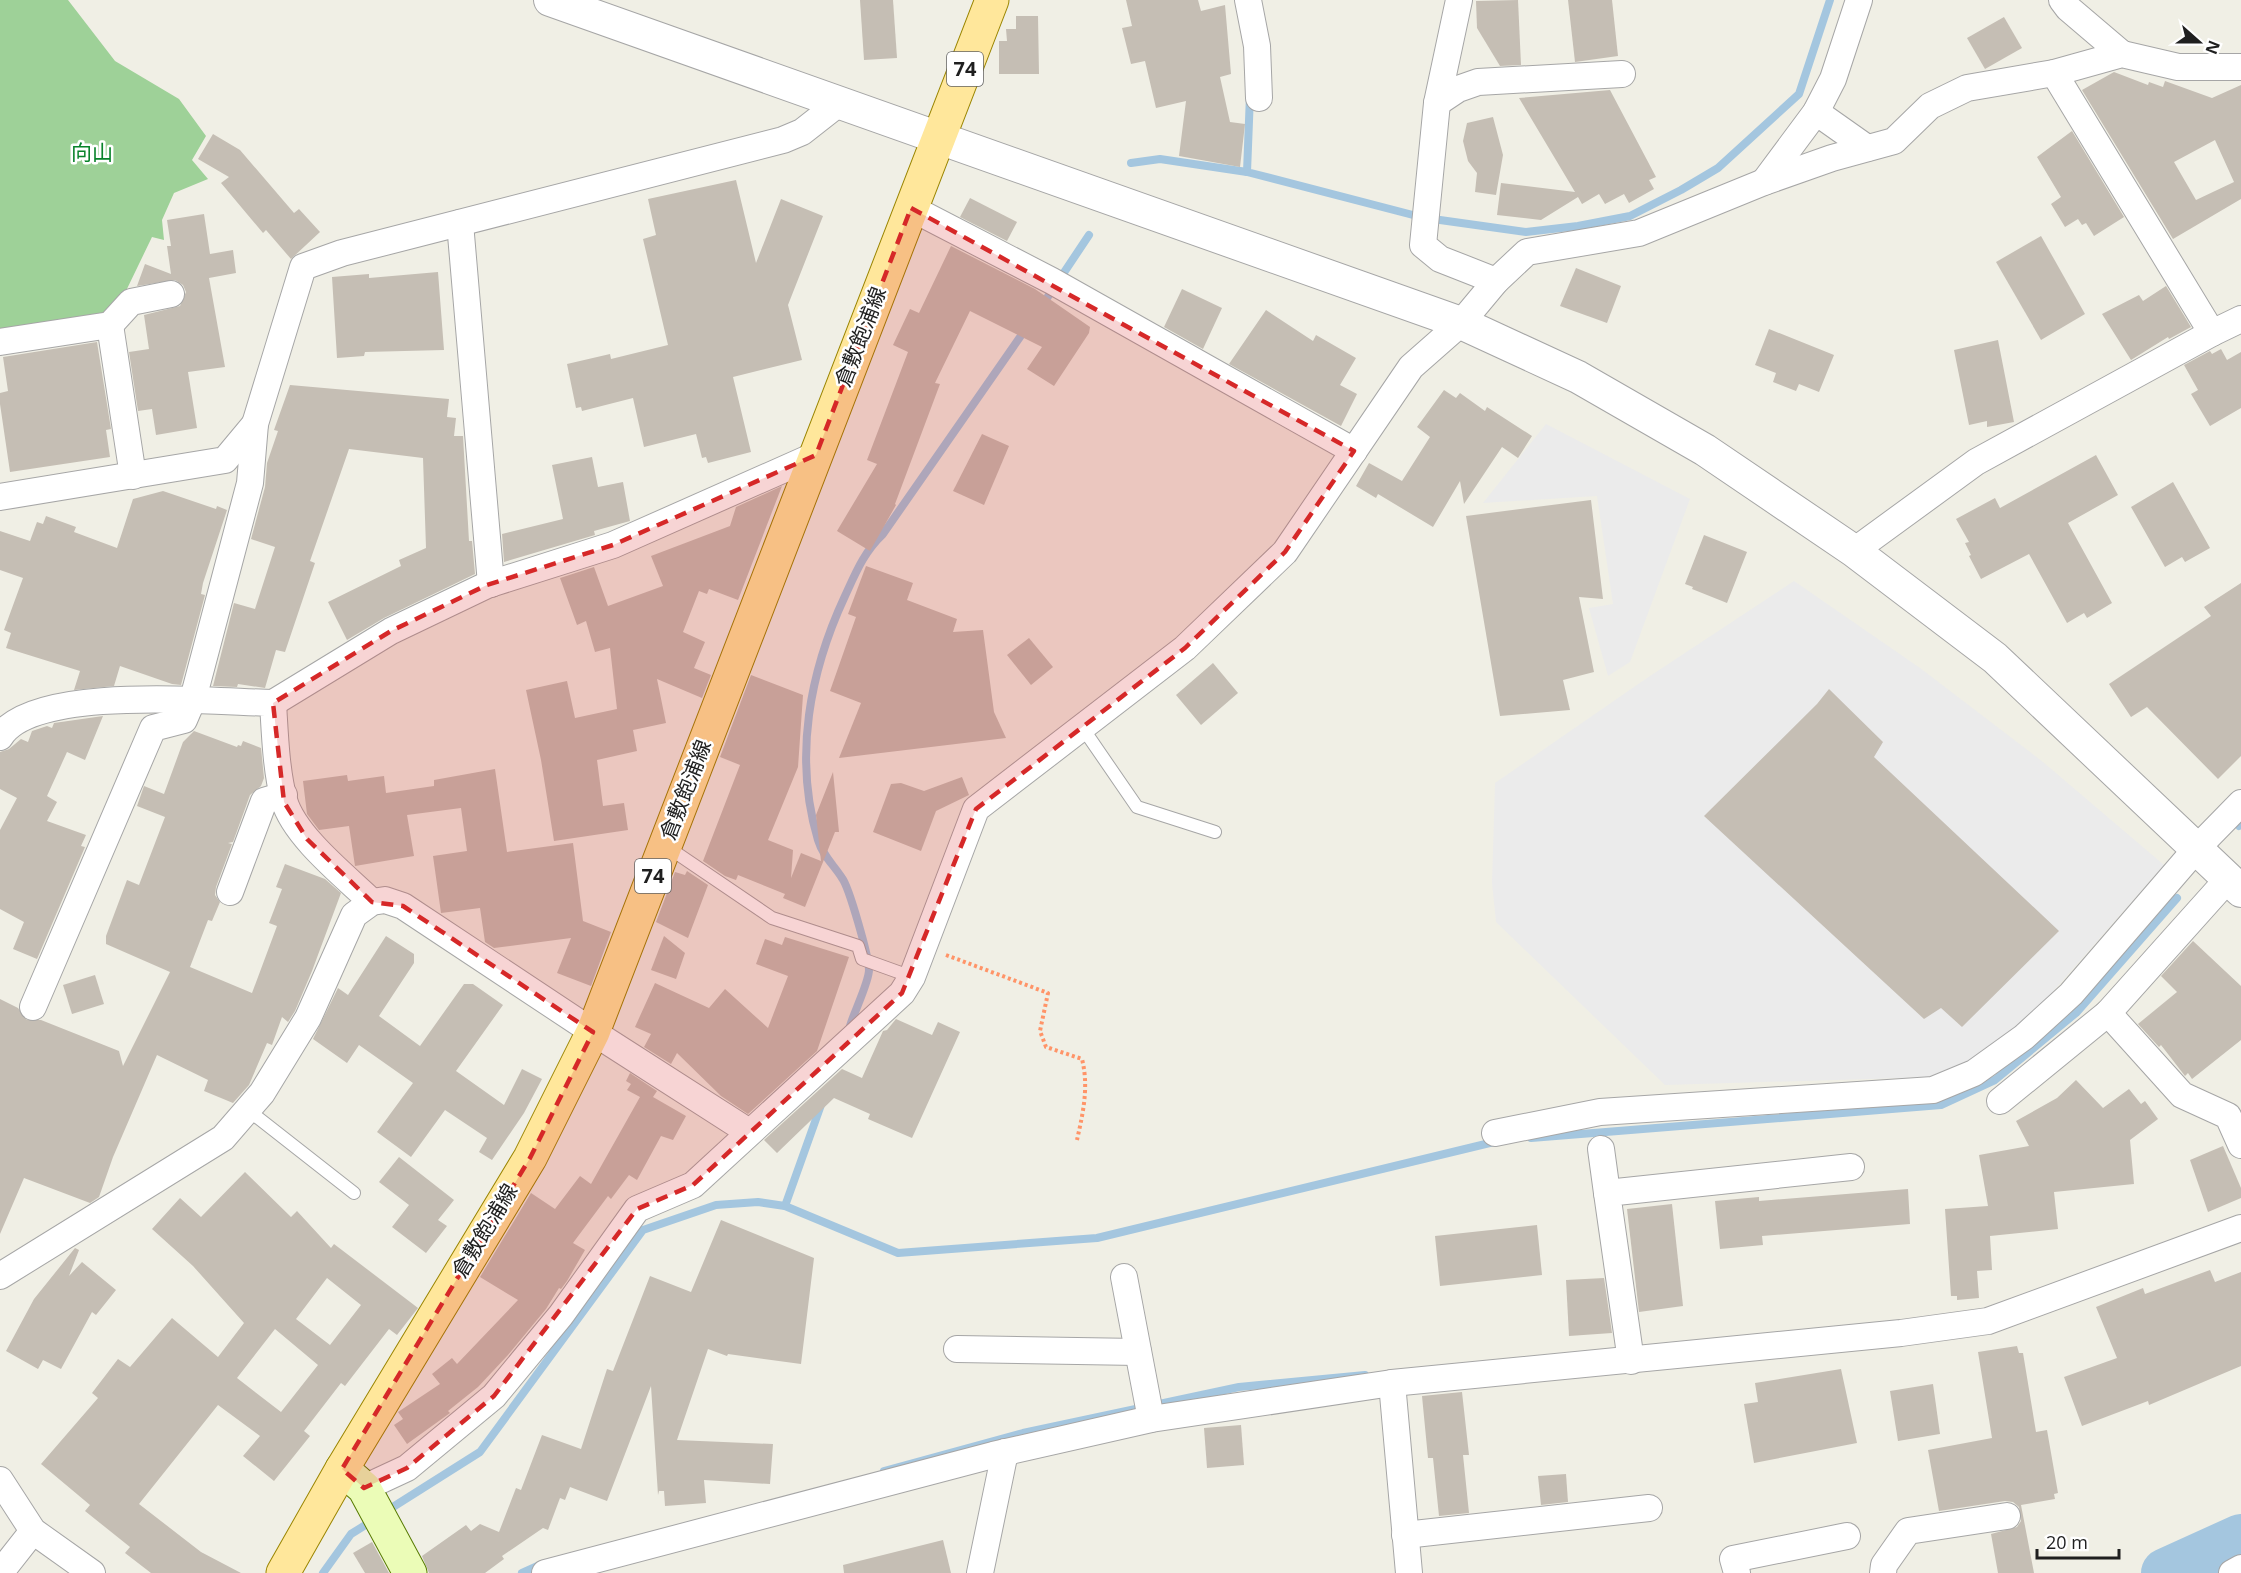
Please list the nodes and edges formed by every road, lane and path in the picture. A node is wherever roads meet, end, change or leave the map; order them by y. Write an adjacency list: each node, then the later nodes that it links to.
1 (550, 0): 12 (street)
2 (992, 0): 15 (main road, 倉敷飽浦線 / 74)
3 (1248, 0): 11 (street)
4 (1459, 0): 13 (street)
5 (1859, 0): 14 (street)
6 (2062, 0): 7 (street)
7 (2122, 54): 8 (street); 10 (street)
8 (2241, 67)
9 (1622, 74): 13 (street)
10 (2054, 74): 16 (street); 25 (street)
11 (1259, 98)
12 (839, 103): 15 (street); 19 (street)
13 (1437, 103): 20 (street)
14 (1816, 112): 16 (street); 17 (street)
15 (938, 138): 18 (main road, 倉敷飽浦線 / 74); 23 (street)
16 (1867, 148): 17 (street)
17 (1764, 182): 20 (street)
18 (911, 208): 28 (street); 29 (main road, 倉敷飽浦線 / 74)
19 (460, 223): 27 (street); 33 (street)
20 (1496, 281): 23 (street)
21 (171, 294): 24 (street)
22 (2241, 319): 25 (street)
23 (1461, 323): 28 (street); 32 (street)
24 (110, 325): 26 (street); 30 (street)
25 (2212, 333): 32 (street)
26 (0, 342)
27 (255, 424): 30 (street); 34 (street)
28 (1354, 451): 36 (street)
29 (816, 455): 33 (street); 41 (main road, 倉敷飽浦線 / 74)
30 (133, 476): 31 (street)
31 (0, 497)
32 (1854, 551): 42 (street)
33 (491, 584): 35 (street)
34 (193, 699): 35 (street); 37 (street); 48 (street)
35 (273, 704): 38 (street)
36 (1082, 727): 40 (lane); 46 (street)
37 (0, 737)
38 (284, 795): 44 (street); 45 (street)
39 (2241, 803): 42 (street)
40 (1215, 832)
41 (665, 846): 47 (lane); 50 (main road, 倉敷飽浦線 / 74)
42 (2197, 848): 43 (street); 54 (street)
43 (2235, 885): 49 (street)
44 (230, 892)
45 (372, 902): 50 (street); 52 (street)
46 (923, 947): 47 (street); 55 (path)
47 (912, 977): 53 (street)
48 (33, 1007)
49 (2108, 1013): 51 (street); 56 (street)
50 (593, 1032): 53 (street); 71 (main road, 倉敷飽浦線 / 74)
51 (2000, 1101)
52 (248, 1110): 59 (lane); 62 (street)
53 (749, 1132): 71 (street)
54 (1495, 1133)
55 (1077, 1140)
56 (2241, 1145)
57 (1601, 1149): 60 (street)
58 (1851, 1167): 60 (street)
59 (354, 1193)
60 (1607, 1193): 66 (street)
61 (2241, 1228): 66 (street)
62 (0, 1276)
63 (1124, 1277): 65 (street)
64 (957, 1349): 65 (street)
65 (1138, 1352): 68 (street)
66 (1629, 1352): 67 (street)
67 (1392, 1383): 68 (street); 75 (street)
68 (1149, 1409): 69 (street)
69 (1005, 1452): 82 (street); 83 (street)
70 (0, 1480): 74 (street)
71 (359, 1486): 80 (main road, 倉敷飽浦線 / 74); 81 (main road)
72 (1649, 1508): 75 (street)
73 (2007, 1516): 86 (street)
74 (33, 1531): 78 (street); 79 (street)
75 (1405, 1535): 84 (street)
76 (1847, 1536): 85 (street)
77 (2241, 1568): 87 (street)
78 (0, 1573)
79 (92, 1573)
80 (283, 1573)
81 (410, 1573)
82 (545, 1573)
83 (980, 1573)
84 (1408, 1573)
85 (1737, 1573)
86 (1883, 1573)
87 (2232, 1573)

